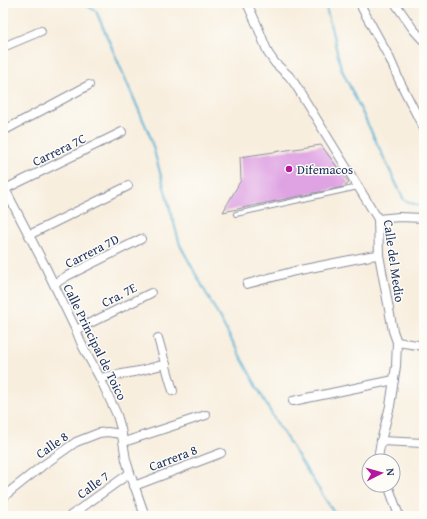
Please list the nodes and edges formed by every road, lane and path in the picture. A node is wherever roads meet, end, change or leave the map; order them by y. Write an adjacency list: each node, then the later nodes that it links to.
1 (247, 3): 12 (street, Calle del Medio)
2 (361, 3): 8 (street)
3 (395, 3): 5 (street)
4 (40, 31): 6 (street)
5 (424, 41)
6 (3, 47)
7 (89, 85): 9 (street)
8 (424, 129)
9 (3, 131)
10 (122, 132): 13 (street, Carrera 7C)
11 (128, 186): 17 (street)
12 (359, 187): 14 (lane); 16 (street, Calle del Medio)
13 (4, 188): 17 (street, Calle Principal de Toico)
14 (236, 214)
15 (424, 218): 16 (street)
16 (378, 219): 19 (street, Calle del Medio)
17 (29, 235): 20 (street, Calle Principal de Toico)
18 (141, 239): 20 (street, Carrera 7D)
19 (379, 255): 21 (street); 25 (street, Calle del Medio)
20 (54, 284): 23 (street, Calle Principal de Toico)
21 (247, 284)
22 (151, 293): 23 (street, Cra. 7E)
23 (76, 330): 28 (street, Calle Principal de Toico)
24 (158, 338): 27 (street)
25 (397, 342): 26 (street); 29 (street, Calle del Medio)
26 (424, 346)
27 (166, 364): 28 (street); 30 (street)
28 (100, 378): 33 (street, Calle Principal de Toico)
29 (394, 380): 31 (street); 34 (street, Calle del Medio)
30 (173, 391)
31 (292, 401)
32 (206, 415): 33 (street, Calle 8)
33 (123, 438): 38 (street, Calle Principal de Toico); 41 (street, Calle 8)
34 (381, 441): 35 (street); 37 (street, Calle del Medio)
35 (424, 443)
36 (221, 453): 39 (street, Carrera 8)
37 (379, 453)
38 (130, 473): 39 (street, Calle Principal de Toico); 42 (street, Calle 7)
39 (134, 486): 43 (street, Calle Principal de Toico)
40 (391, 493): 44 (street)
41 (3, 497)
42 (70, 516)
43 (145, 516)
44 (399, 516)

